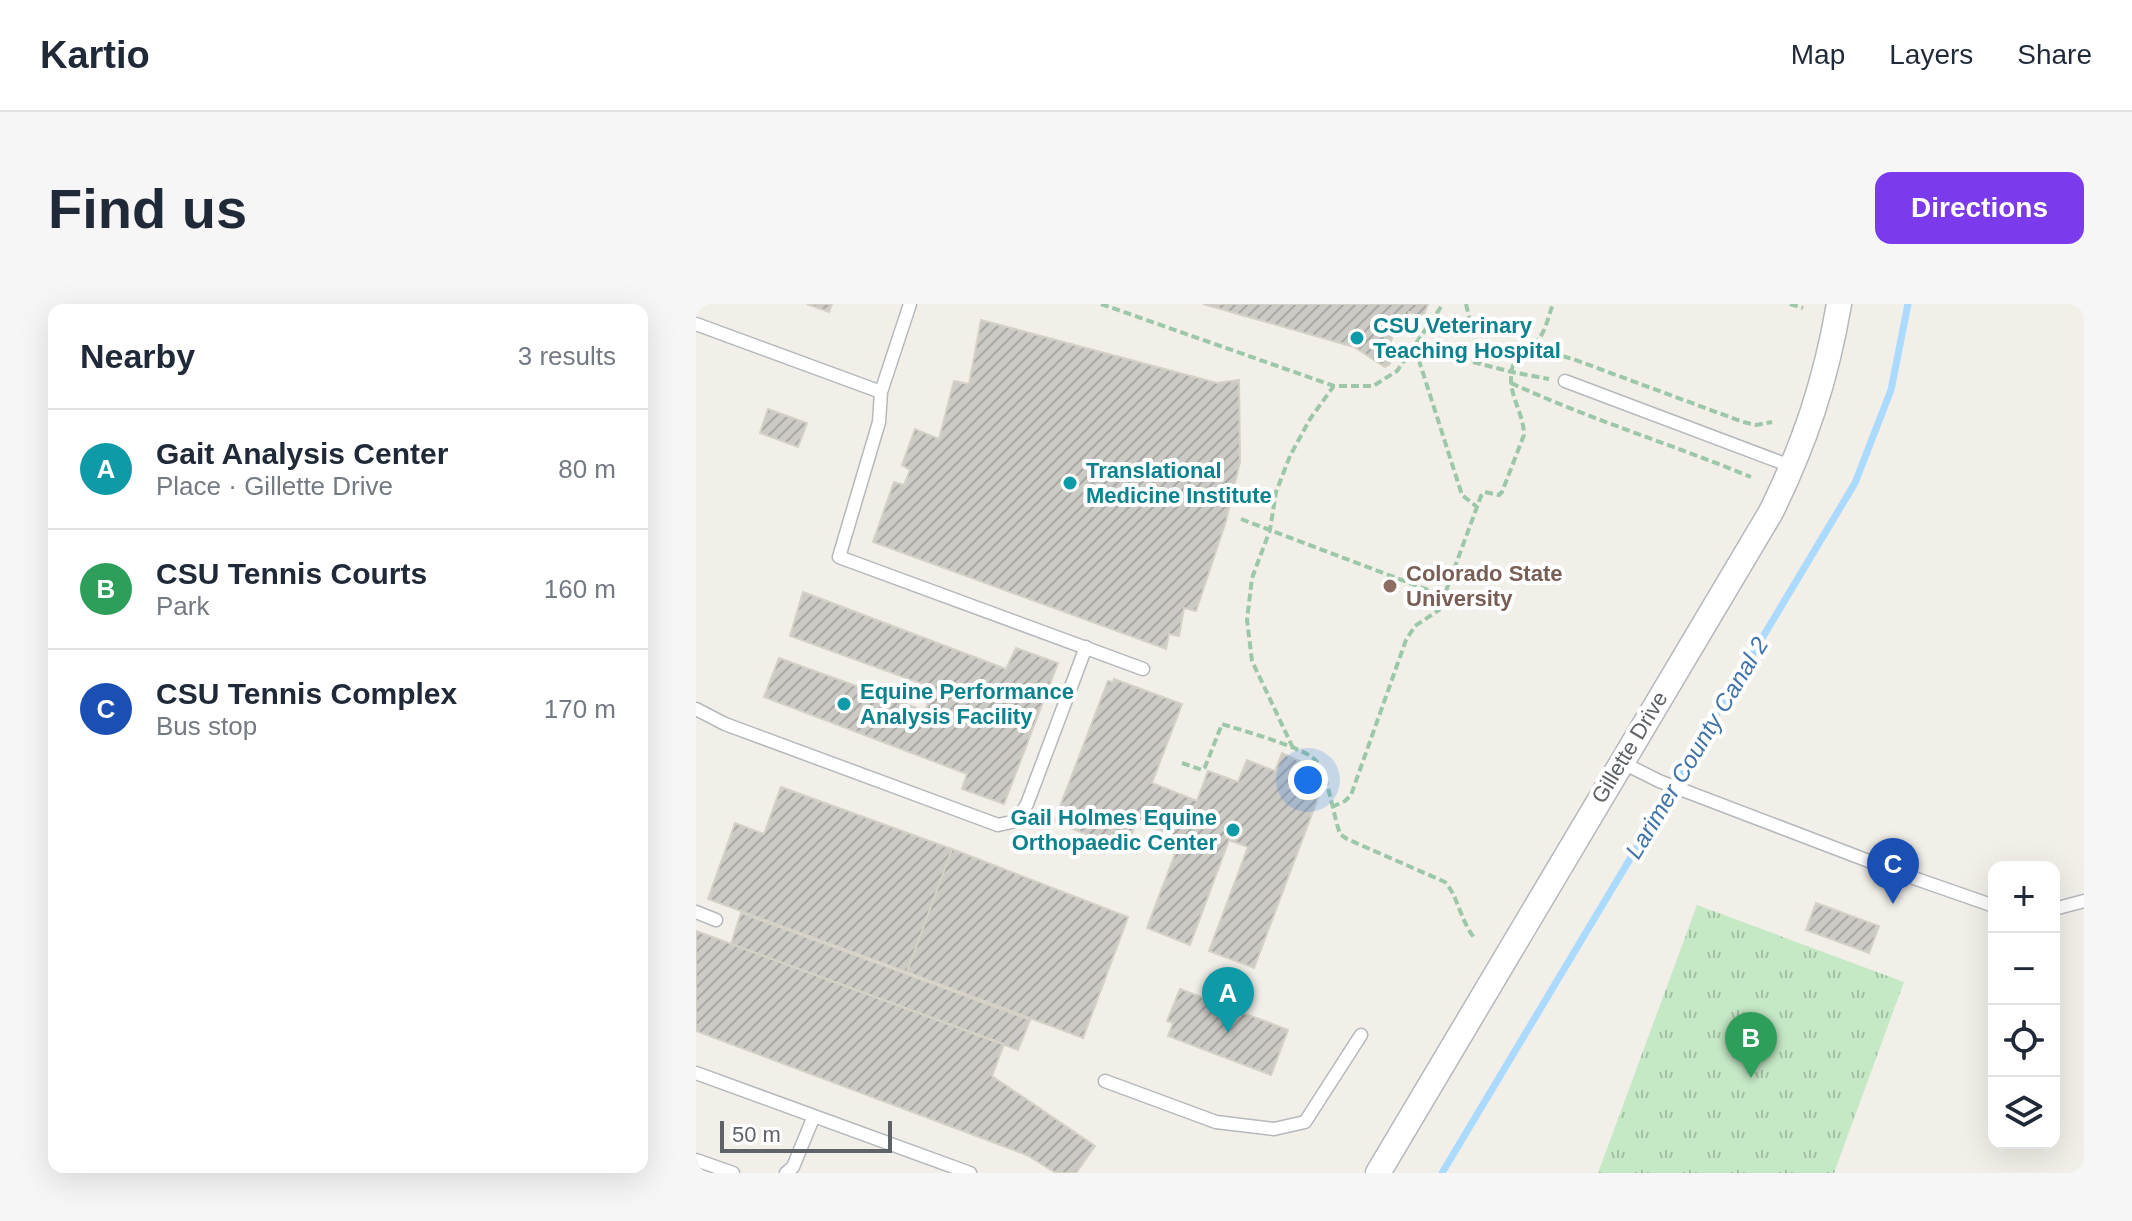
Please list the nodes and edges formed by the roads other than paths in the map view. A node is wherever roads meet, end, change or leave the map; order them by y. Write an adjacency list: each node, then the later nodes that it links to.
1 (910, 304): 5 (lane)
2 (1839, 304): 6 (street, Gillette Drive)
3 (697, 329): 5 (lane)
4 (1565, 381): 6 (lane)
5 (881, 392): 7 (lane)
6 (1793, 467): 10 (street, Gillette Drive)
7 (1086, 647): 8 (lane); 9 (lane)
8 (1143, 669)
9 (696, 709)
10 (1621, 762): 12 (lane); 24 (street, Gillette Drive)
11 (2084, 901): 13 (lane)
12 (1988, 904)
13 (2060, 907)
14 (696, 912): 15 (lane)
15 (716, 920)
16 (1361, 1035): 18 (lane)
17 (696, 1073): 19 (lane)
18 (1105, 1081)
19 (814, 1116): 22 (lane); 23 (lane)
20 (696, 1160): 21 (lane)
21 (733, 1173)
22 (786, 1173)
23 (970, 1173)
24 (1378, 1173)

